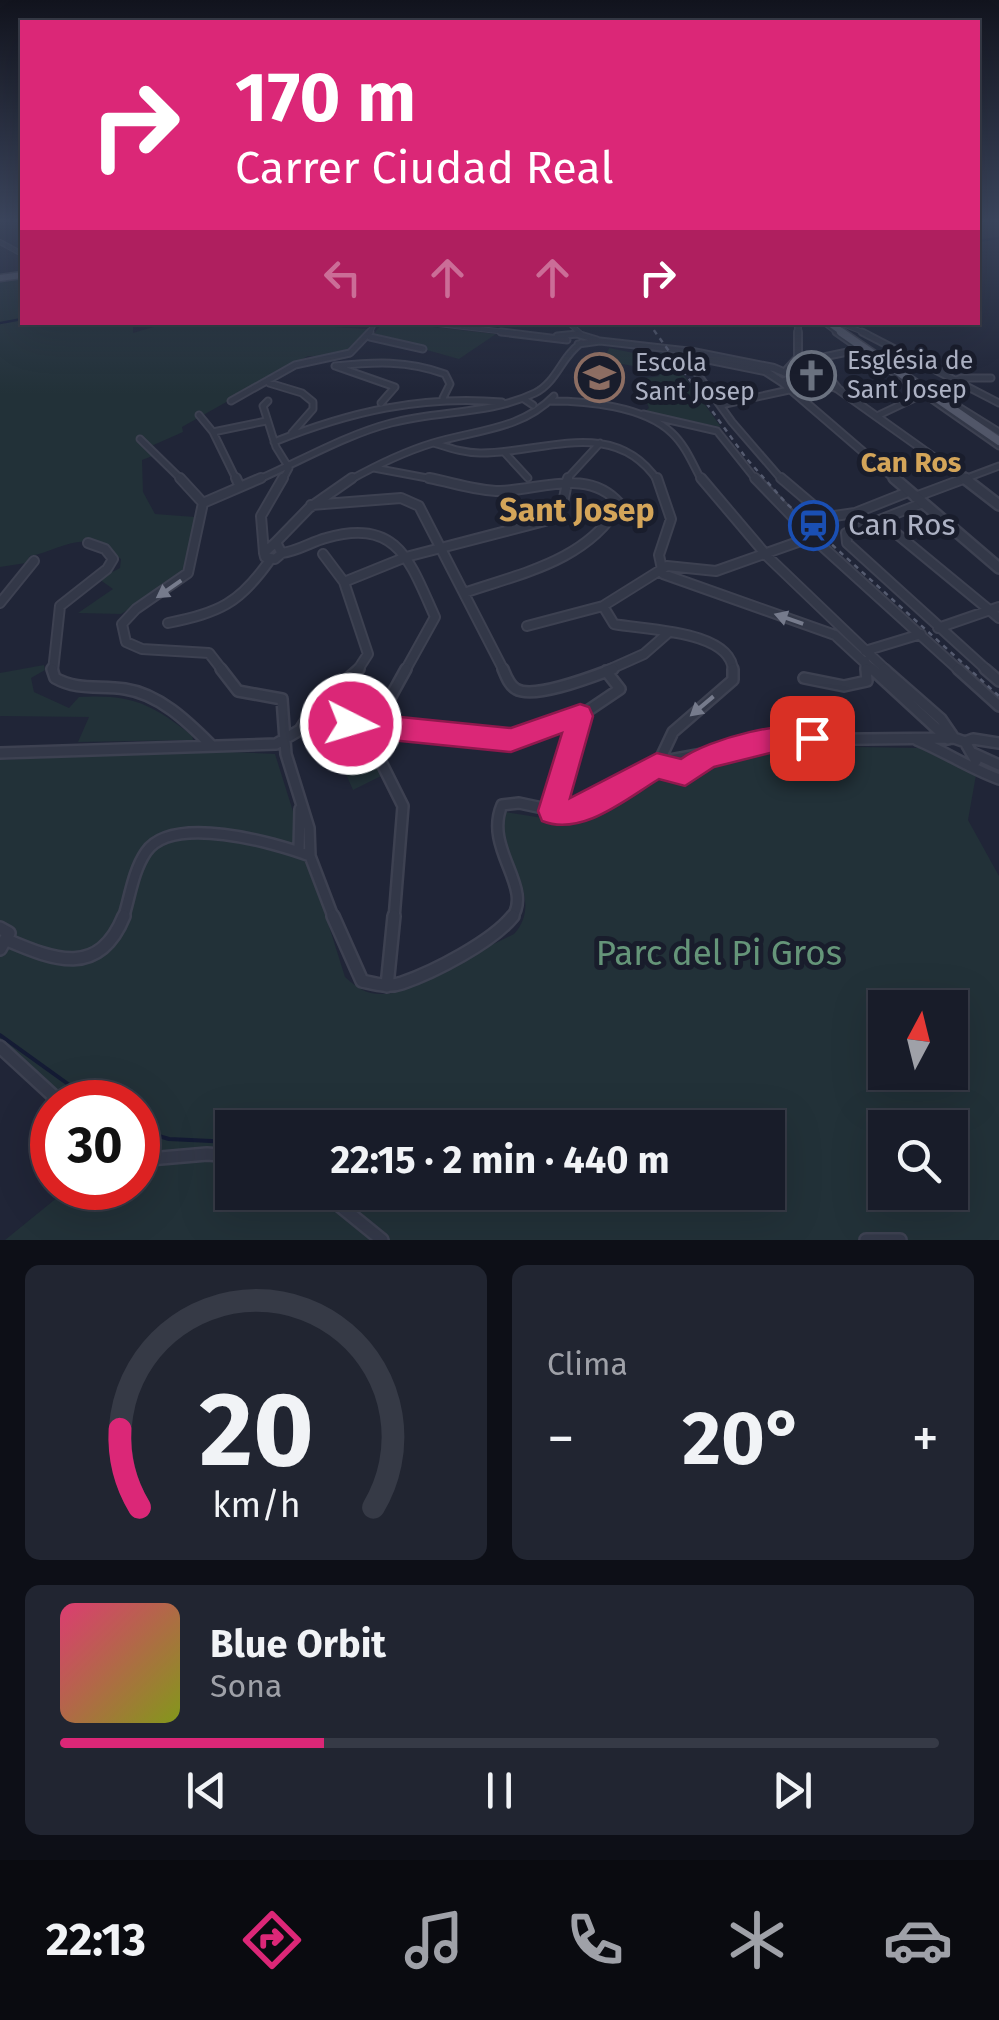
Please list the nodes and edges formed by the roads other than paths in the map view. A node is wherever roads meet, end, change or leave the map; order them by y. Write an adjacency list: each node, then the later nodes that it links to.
1 (374, 325): 10 (street)
2 (449, 325): 11 (street)
3 (569, 325): 11 (street)
4 (570, 325): 12 (street)
5 (836, 325): 15 (street)
6 (836, 325): 33 (main road)
7 (836, 325): 33 (main road)
8 (837, 325): 24 (street)
9 (799, 326): 17 (street); 18 (street)
10 (370, 338): 13 (street); 19 (street)
11 (568, 339): 12 (street); 14 (street)
12 (583, 339): 14 (street); 16 (street)
13 (422, 350)
14 (571, 350): 34 (street)
15 (857, 350): 18 (street); 33 (street)
16 (689, 355): 20 (street); 25 (street); 45 (street)
17 (800, 359): 18 (street); 23 (street); 27 (street)
18 (812, 359): 31 (street)
19 (321, 361): 22 (street); 29 (street)
20 (756, 364): 23 (street); 25 (street)
21 (960, 364): 24 (street)
22 (336, 366): 35 (street); 40 (street)
23 (783, 370): 25 (street); 27 (street)
24 (942, 371): 28 (street)
25 (769, 373): 30 (street)
26 (991, 378): 28 (street)
27 (794, 379): 30 (street); 31 (street)
28 (958, 380): 33 (street); 43 (street)
29 (268, 382): 37 (street); 54 (street)
30 (782, 382): 32 (street)
31 (838, 389): 49 (street)
32 (790, 390): 36 (street); 42 (street)
33 (927, 393): 49 (street); 56 (main road)
34 (552, 396): 41 (street); 41 (street); 47 (street)
35 (443, 398): 40 (street); 44 (street)
36 (800, 399): 39 (street); 68 (street)
37 (232, 401)
38 (268, 401): 51 (street)
39 (789, 401)
40 (388, 402): 54 (street)
41 (532, 402): 44 (street); 58 (street)
42 (736, 402): 45 (street); 46 (street)
43 (999, 403)
44 (493, 405): 62 (street)
45 (721, 405): 68 (street)
46 (743, 409)
47 (630, 413): 50 (street); 52 (street)
48 (199, 415): 53 (street)
49 (879, 415): 65 (street)
50 (672, 419): 52 (street); 75 (street)
51 (266, 421): 53 (street); 57 (street)
52 (661, 424): 80 (street)
53 (213, 432): 67 (street)
54 (290, 436): 57 (street)
55 (140, 439): 69 (street)
56 (999, 439)
57 (274, 442): 62 (street)
58 (434, 443): 60 (street); 63 (street)
59 (600, 443): 60 (street); 66 (street); 85 (street)
60 (505, 452): 64 (street)
61 (999, 466): 65 (street)
62 (289, 468): 67 (street); 74 (street)
63 (374, 468): 66 (street); 70 (street)
64 (528, 478)
65 (966, 479): 68 (street); 71 (street)
66 (565, 481): 77 (street); 87 (street)
67 (240, 487): 69 (street)
68 (913, 497): 72 (street); 84 (street)
69 (203, 503): 108 (street, one-way to 108)
70 (311, 505): 73 (street); 77 (street)
71 (999, 505)
72 (880, 520): 91 (street); 95 (street)
73 (284, 532): 74 (street); 78 (street)
74 (262, 533): 81 (street)
75 (812, 537): 80 (street); 97 (street)
76 (88, 543): 111 (street)
77 (441, 547): 82 (street); 87 (street)
78 (279, 548): 81 (street); 81 (street); 82 (street)
79 (322, 554): 86 (street)
80 (766, 554): 85 (street); 98 (street)
81 (267, 557): 93 (street)
82 (406, 557): 86 (street); 104 (street)
83 (34, 560): 88 (street)
84 (999, 568)
85 (660, 571): 89 (street); 98 (street, one-way to 85)
86 (344, 582): 105 (street)
87 (464, 592): 99 (street)
88 (0, 602)
89 (603, 606): 94 (street); 96 (street)
90 (999, 606): 91 (street)
91 (988, 610): 92 (street); 95 (street)
92 (999, 618)
93 (168, 623)
94 (527, 626)
95 (938, 628): 101 (street)
96 (668, 633): 99 (street); 116 (street, one-way to 116)
97 (921, 634): 98 (street); 102 (street)
98 (865, 656): 100 (street); 107 (street)
99 (606, 671): 103 (street)
100 (804, 678)
101 (999, 680)
102 (999, 706)
103 (580, 716): 104 (street); 119 (street)
104 (375, 726): 105 (street); 127 (street)
105 (300, 730): 108 (street)
106 (912, 738): 107 (street); 112 (street); 114 (street)
107 (951, 738): 109 (street); 112 (street)
108 (288, 740): 111 (street); 118 (street)
109 (965, 742): 110 (street); 115 (street)
110 (999, 743)
111 (210, 744): 113 (street)
112 (944, 752): 115 (street)
113 (0, 753)
114 (707, 756): 116 (street); 116 (street)
115 (973, 760): 117 (street)
116 (657, 766): 119 (street)
117 (999, 772)
118 (300, 804): 120 (street); 121 (street)
119 (552, 811): 127 (street)
120 (300, 818): 122 (street); 123 (street)
121 (309, 828): 123 (street); 124 (street)
122 (281, 845): 123 (street); 126 (street)
123 (299, 849): 124 (street)
124 (310, 856): 127 (street)
125 (0, 928): 126 (street)
126 (4, 945)
127 (387, 986)
128 (0, 1047): 129 (street)
129 (36, 1080)
130 (215, 1155): 131 (street)
131 (160, 1158)
132 (345, 1210): 133 (street)
133 (382, 1240)
134 (866, 1240): 135 (street)
135 (900, 1240)

